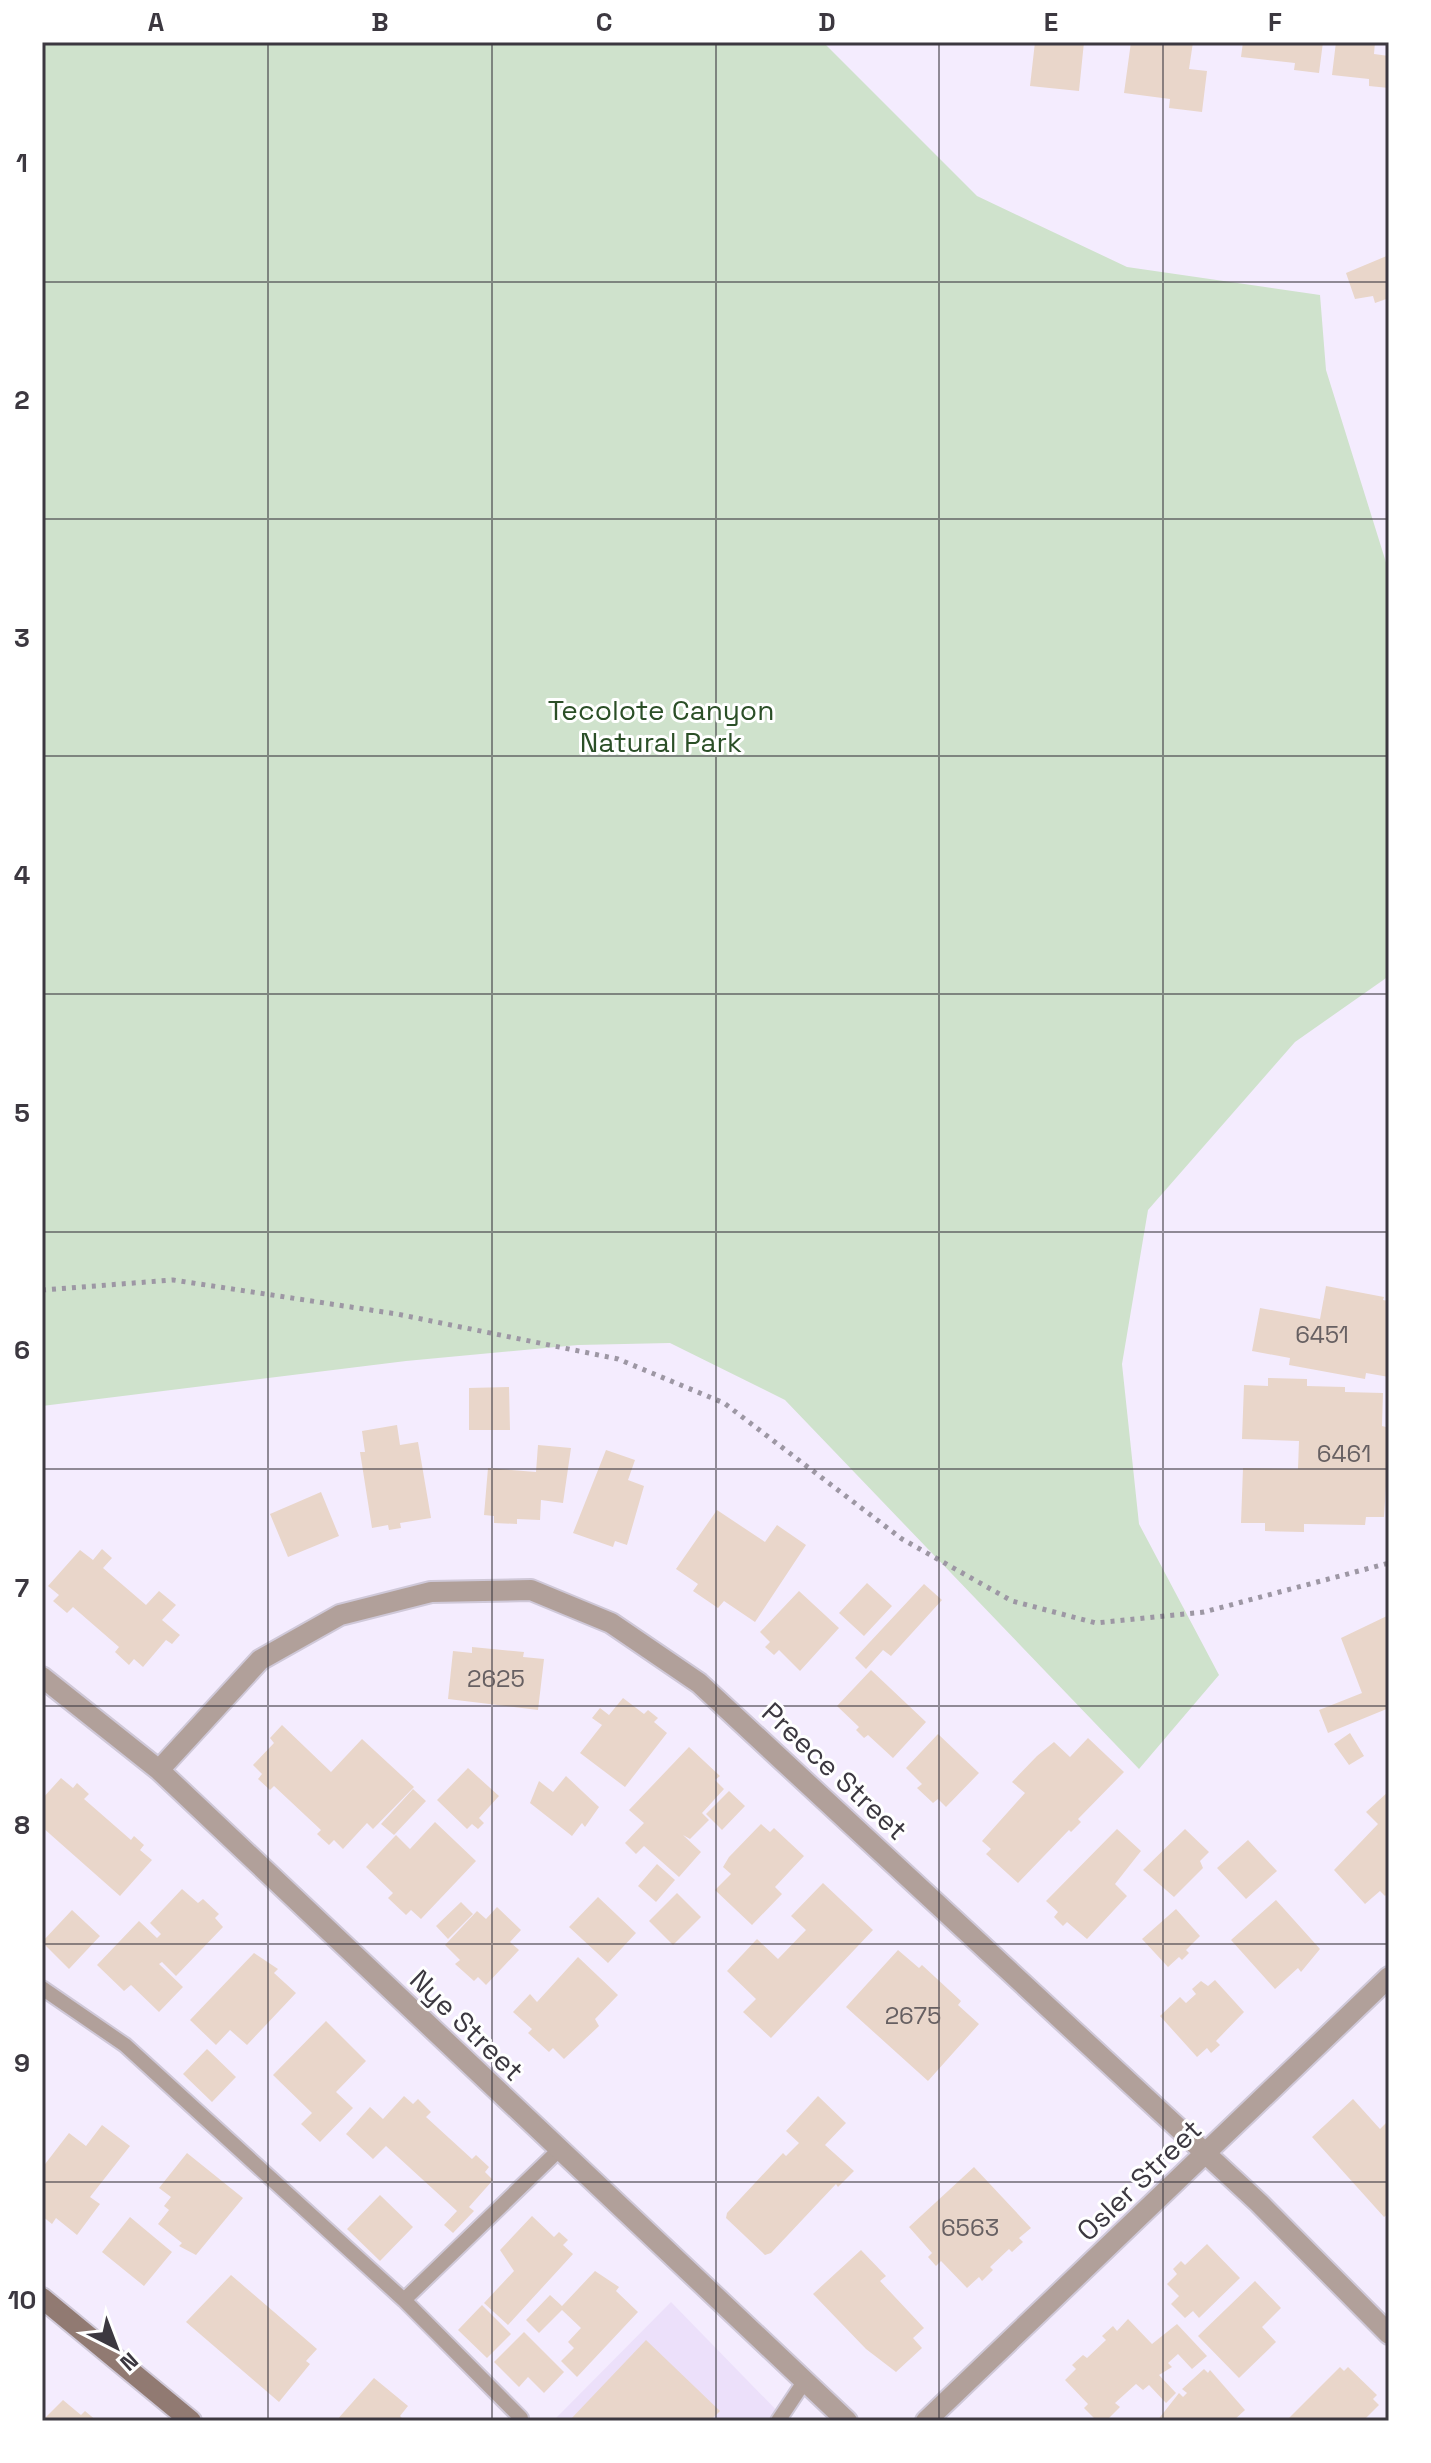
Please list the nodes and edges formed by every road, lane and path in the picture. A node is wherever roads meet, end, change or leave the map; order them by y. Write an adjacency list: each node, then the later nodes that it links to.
1 (42, 1290): 2 (path)
2 (1389, 1563)
3 (42, 1677): 4 (street, Nye Street)
4 (159, 1770): 7 (street, Nye Street); 8 (street, Preece Street)
5 (1389, 1977): 8 (street, Osler Street)
6 (42, 1988): 10 (lane)
7 (559, 2150): 10 (lane); 12 (street, Nye Street)
8 (1207, 2154): 11 (street, Preece Street); 17 (street, Osler Street)
9 (42, 2298): 14 (street)
10 (404, 2300): 13 (lane)
11 (1389, 2334)
12 (804, 2382): 15 (lane); 16 (street, Nye Street)
13 (521, 2418)
14 (191, 2421)
15 (778, 2421)
16 (847, 2421)
17 (926, 2421)

